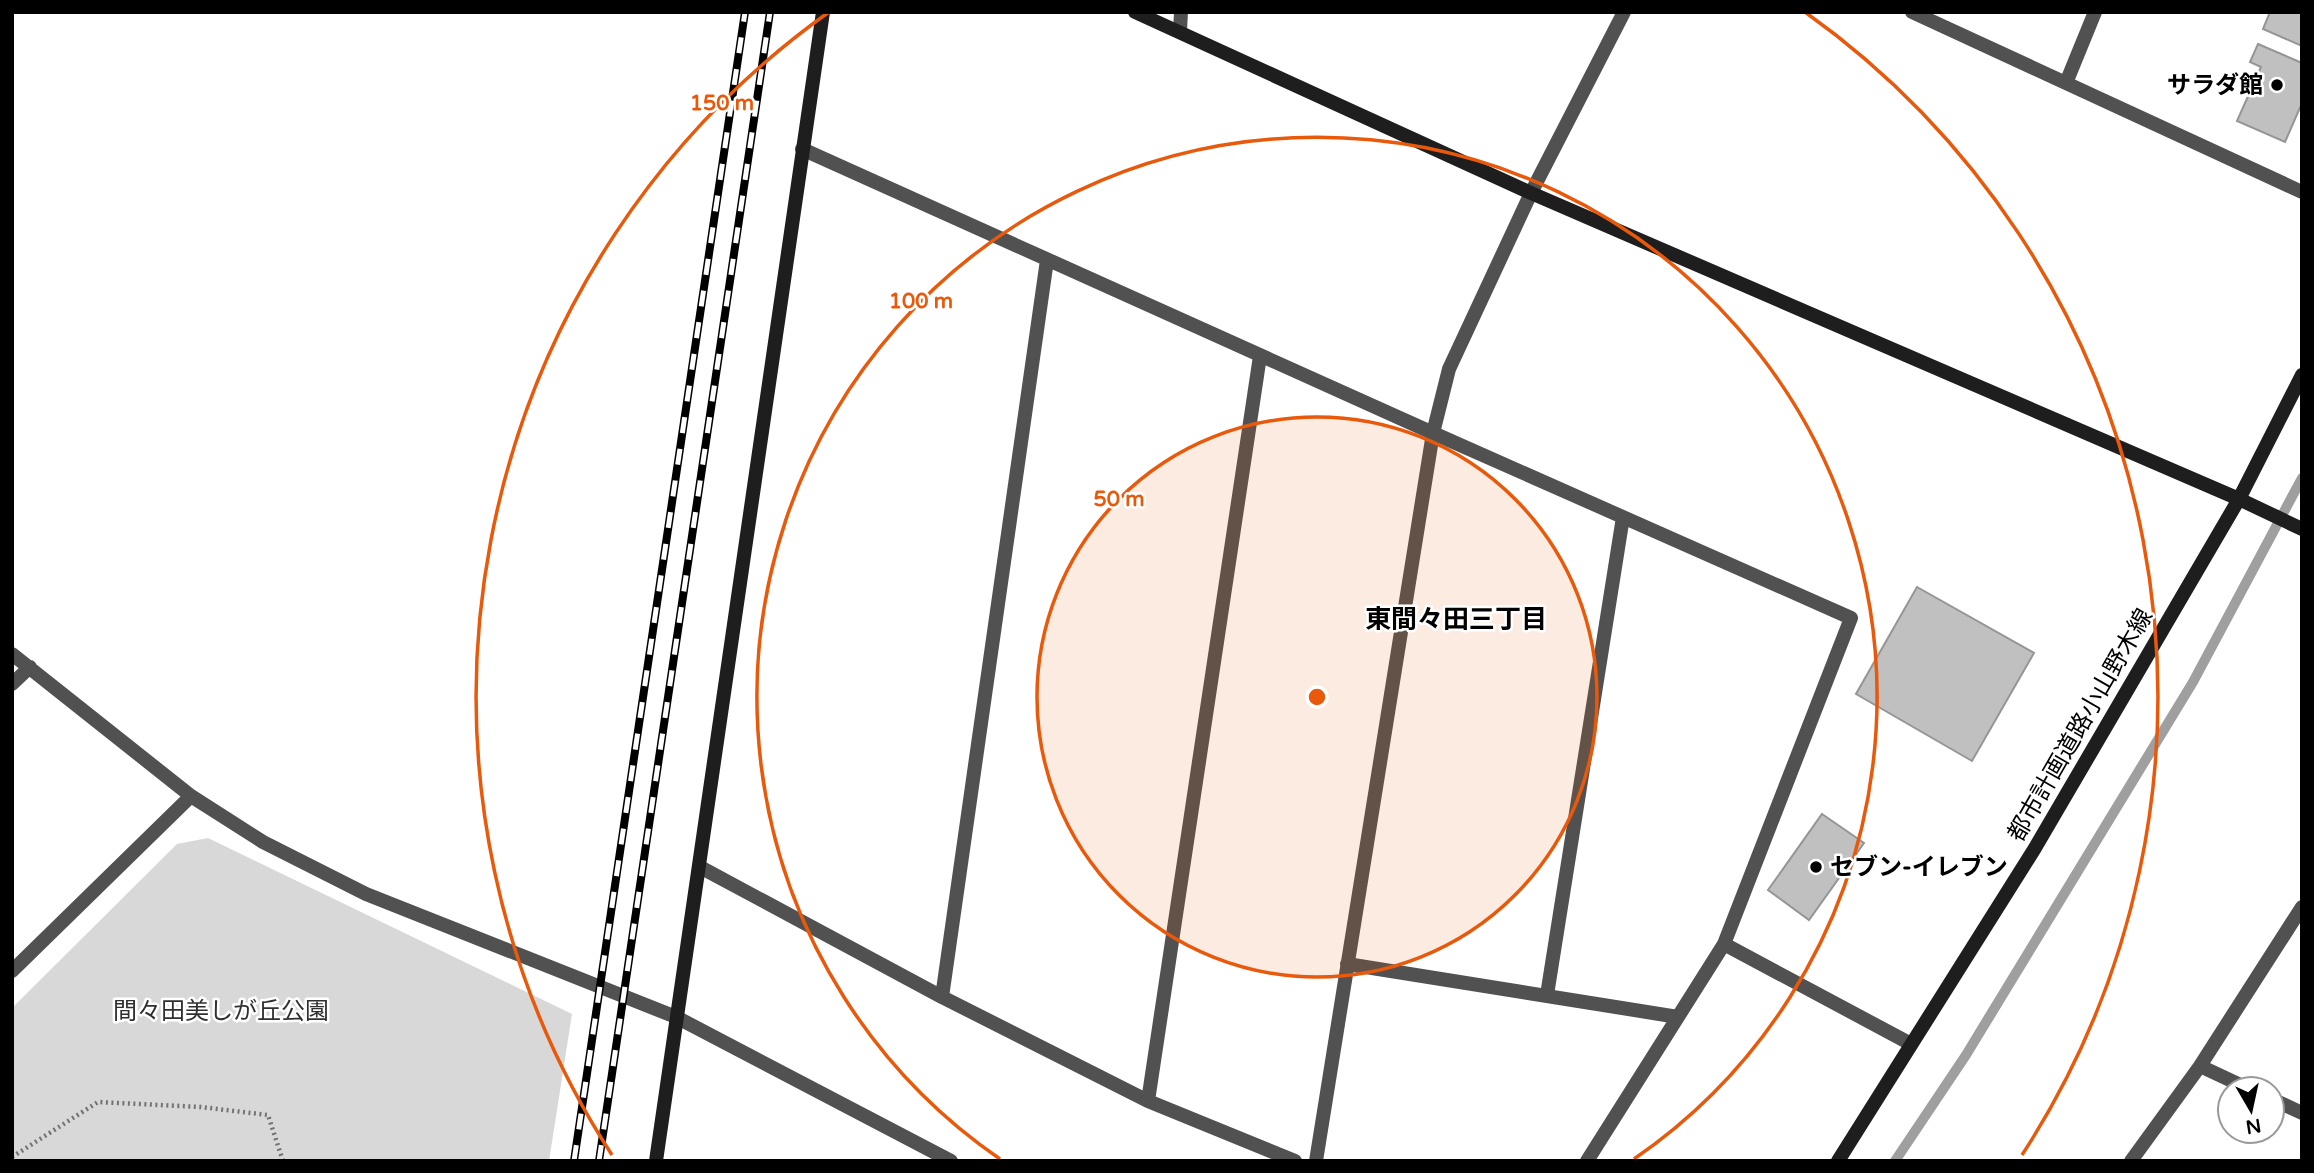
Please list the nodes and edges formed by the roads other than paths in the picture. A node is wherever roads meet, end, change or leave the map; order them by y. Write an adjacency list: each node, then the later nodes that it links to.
1 (824, 12): 9 (street)
2 (1135, 12): 7 (street)
3 (1181, 12): 7 (street)
4 (1624, 12): 10 (street)
5 (1912, 12): 8 (street)
6 (2095, 12): 8 (street)
7 (1180, 32): 10 (street)
8 (2066, 83): 11 (street)
9 (802, 149): 12 (street); 23 (street)
10 (1531, 192): 15 (street); 16 (street)
11 (2302, 192)
12 (1047, 260): 13 (street); 29 (street)
13 (1260, 356): 15 (street); 35 (street)
14 (2302, 375): 16 (street, 都市計画道路小山野木線)
15 (1433, 433): 17 (street); 26 (street)
16 (2239, 499): 18 (street); 32 (street, 都市計画道路小山野木線)
17 (1623, 517): 25 (street); 28 (street)
18 (2302, 529)
19 (12, 654): 20 (street)
20 (30, 667): 21 (street); 22 (street)
21 (12, 684)
22 (191, 796): 27 (street); 30 (street)
23 (700, 867): 29 (street); 30 (street)
24 (2302, 907): 33 (street)
25 (1724, 944): 31 (street); 32 (street)
26 (1348, 964): 28 (street); 41 (street)
27 (12, 971)
28 (1547, 995): 31 (street)
29 (942, 997): 35 (street)
30 (676, 1017): 38 (street); 39 (street)
31 (1678, 1017): 42 (street)
32 (1911, 1045): 43 (street, 都市計画道路小山野木線)
33 (2200, 1066): 34 (street); 44 (street)
34 (2219, 1075)
35 (1148, 1101): 40 (street)
36 (2286, 1106): 37 (street)
37 (2302, 1113)
38 (656, 1161)
39 (951, 1161)
40 (1295, 1161)
41 (1316, 1161)
42 (1587, 1161)
43 (1838, 1161)
44 (2131, 1161)

